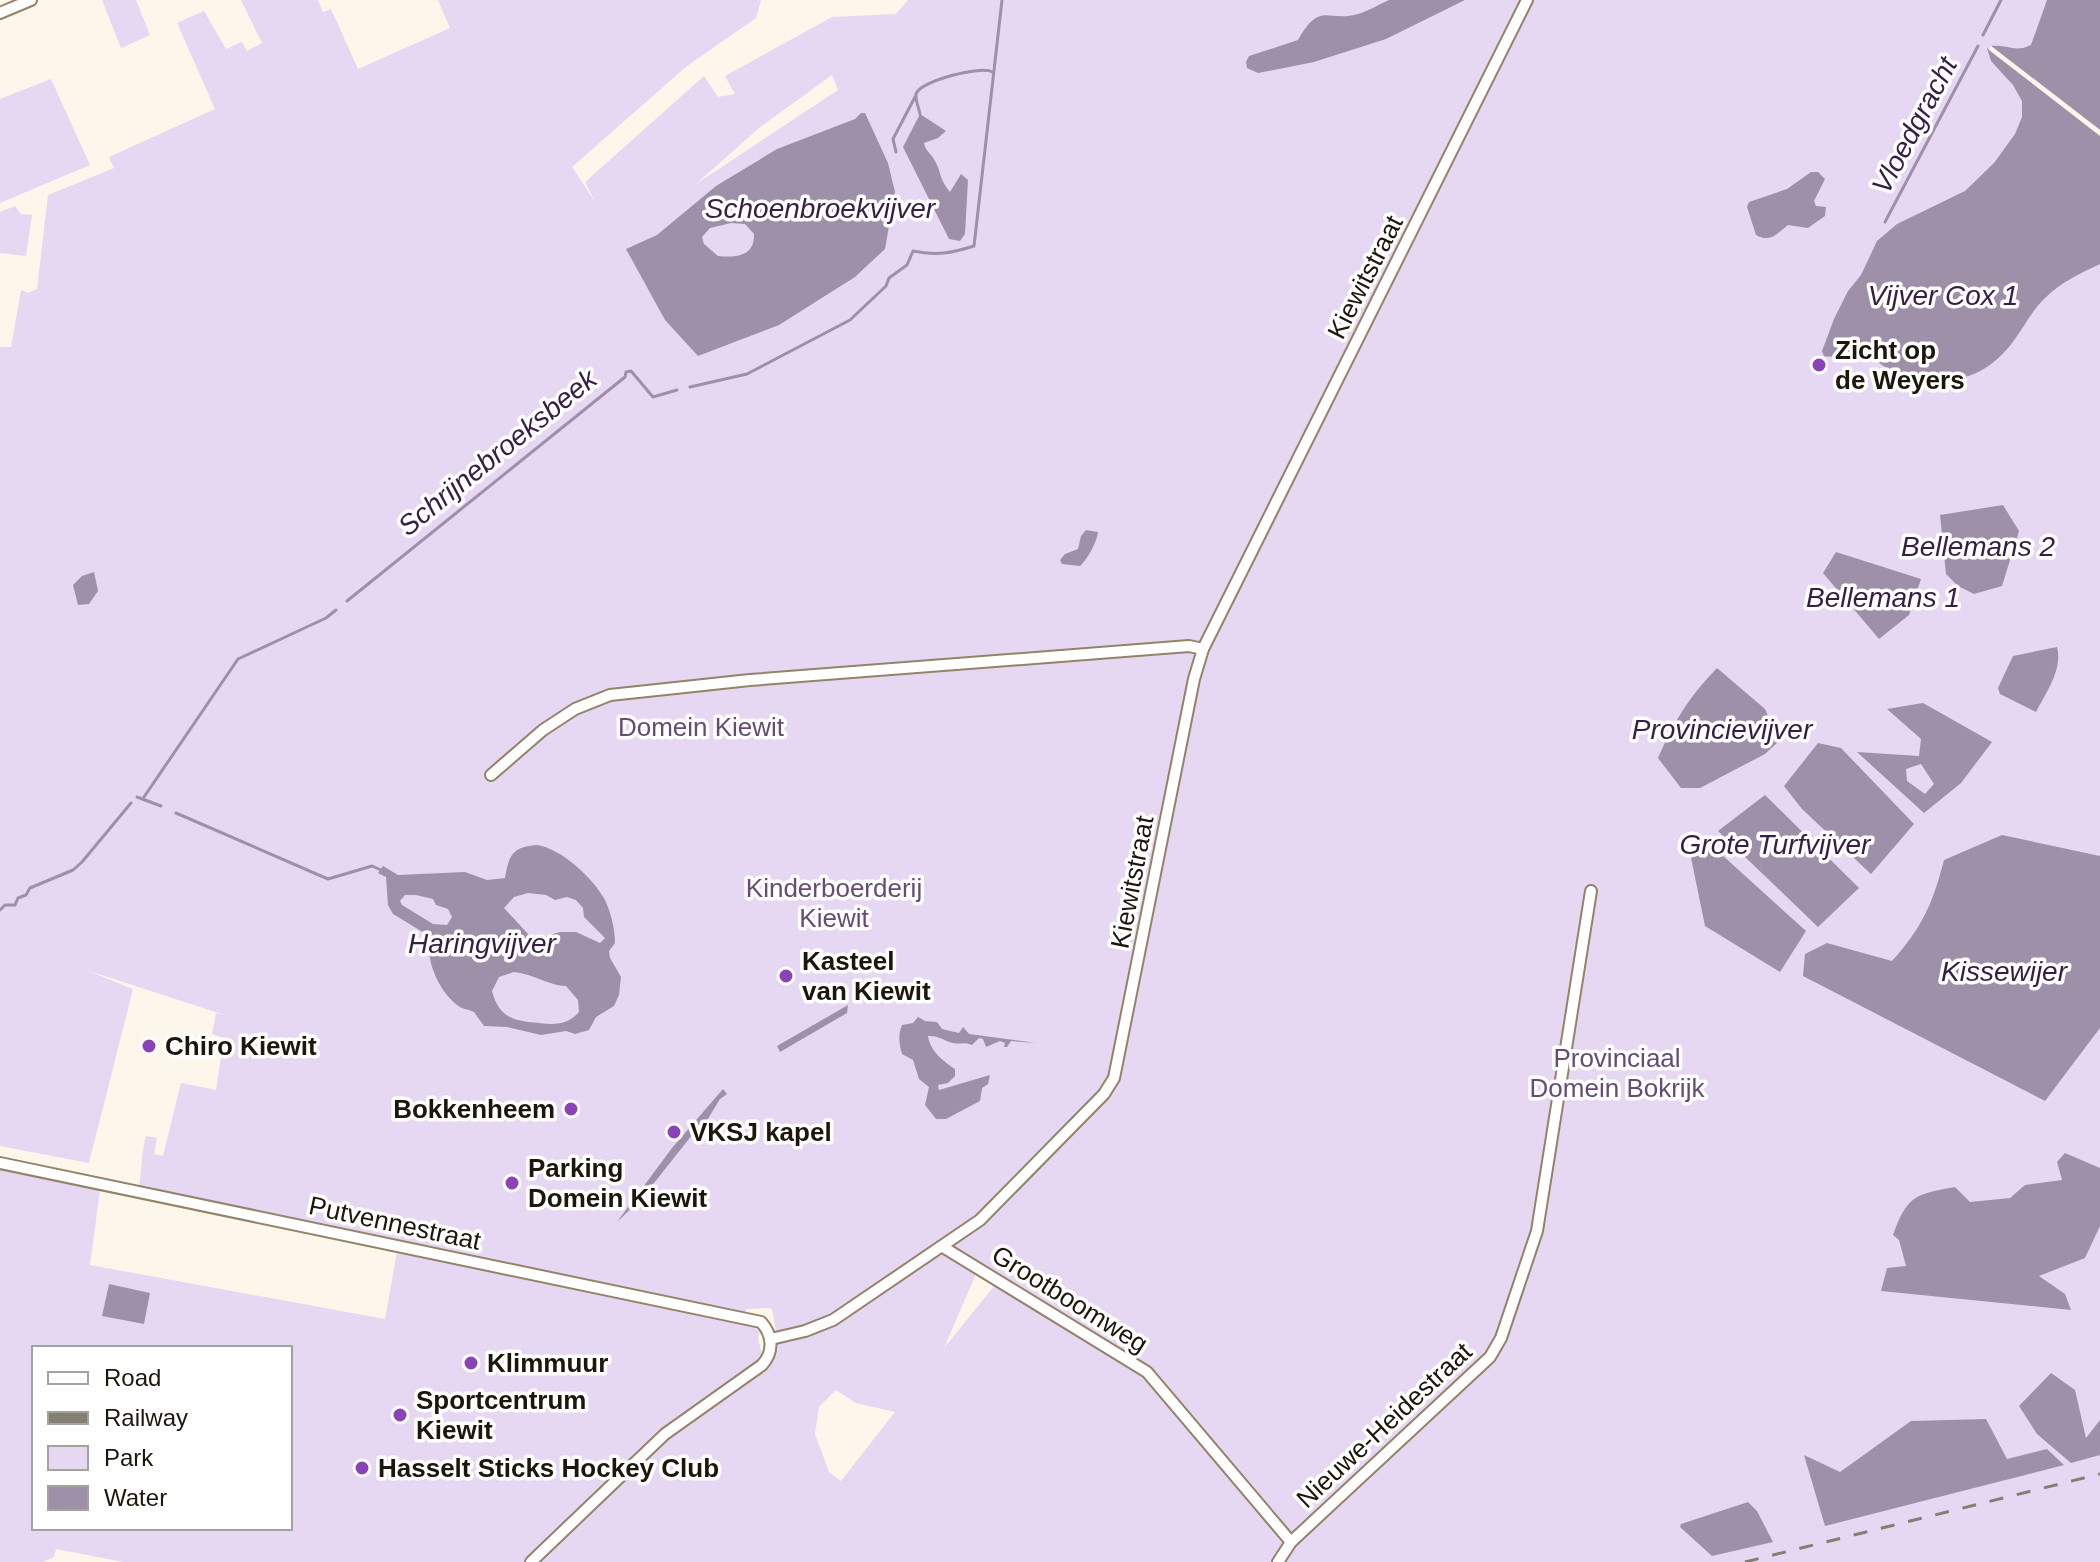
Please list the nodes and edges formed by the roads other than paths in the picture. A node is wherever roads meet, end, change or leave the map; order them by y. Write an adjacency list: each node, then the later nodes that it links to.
1 (31, 0): 3 (street)
2 (1527, 0): 4 (street, Kiewitstraat)
3 (0, 13)
4 (1203, 649): 5 (street); 8 (street, Kiewitstraat)
5 (491, 775)
6 (1591, 891): 10 (street, Nieuwe-Heidestraat)
7 (0, 1163): 9 (street, Putvennestraat)
8 (943, 1247): 9 (street, Kiewitstraat); 10 (street, Grootboomweg)
9 (771, 1339): 11 (street)
10 (1291, 1542): 12 (street, Nieuwe-Heidestraat)
11 (531, 1562)
12 (1278, 1562)

